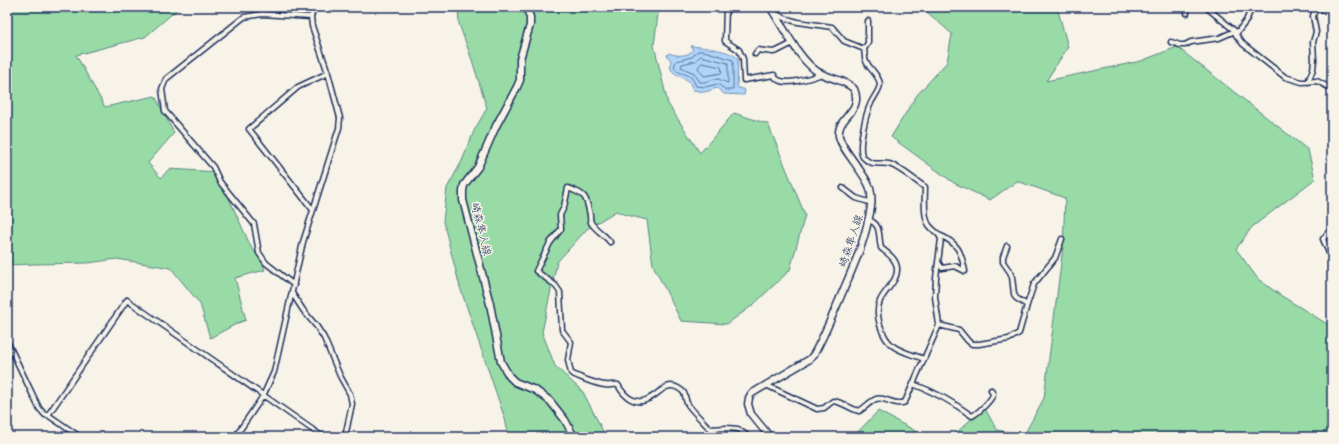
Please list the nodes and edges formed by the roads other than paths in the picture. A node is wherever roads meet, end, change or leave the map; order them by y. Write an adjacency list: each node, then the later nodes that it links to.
1 (314, 7): 11 (street)
2 (526, 7): 48 (main road, 崎森隼人線)
3 (726, 7): 19 (street)
4 (1187, 7): 9 (street)
5 (1206, 7): 13 (street)
6 (1252, 7): 13 (street)
7 (1316, 8): 10 (street); 20 (street)
8 (772, 10): 15 (main road, 崎森隼人線); 16 (street)
9 (1187, 13)
10 (1332, 15)
11 (311, 17): 18 (street); 33 (street)
12 (868, 21): 16 (street)
13 (1236, 32): 14 (street); 20 (street)
14 (1171, 42)
15 (793, 43): 17 (street); 19 (main road, 崎森隼人線)
16 (864, 49): 27 (street)
17 (755, 54)
18 (328, 73): 24 (street); 24 (street)
19 (823, 74): 23 (main road, 崎森隼人線)
20 (1308, 82): 21 (street)
21 (1332, 89)
22 (843, 188): 23 (street)
23 (872, 203): 25 (main road, 崎森隼人線)
24 (313, 210): 33 (street)
25 (868, 220): 38 (street); 40 (main road, 崎森隼人線)
26 (1332, 228): 32 (street)
27 (939, 235): 31 (street); 31 (street)
28 (1062, 239): 35 (street)
29 (610, 242): 49 (street)
30 (1007, 246): 35 (street)
31 (938, 262): 36 (street)
32 (1332, 277)
33 (294, 284): 34 (street)
34 (292, 293): 42 (street); 47 (street)
35 (1027, 305): 36 (street)
36 (939, 326): 38 (street)
37 (7, 341): 43 (street)
38 (924, 359): 39 (street)
39 (913, 384): 40 (street); 41 (street)
40 (766, 385): 50 (main road, 崎森隼人線)
41 (991, 390)
42 (263, 396): 43 (street); 45 (street); 46 (street)
43 (48, 415): 44 (street)
44 (80, 437)
45 (235, 437)
46 (322, 437)
47 (345, 437)
48 (574, 437)
49 (749, 437)
50 (770, 437)
51 (999, 437): 52 (street)
52 (1007, 437)

